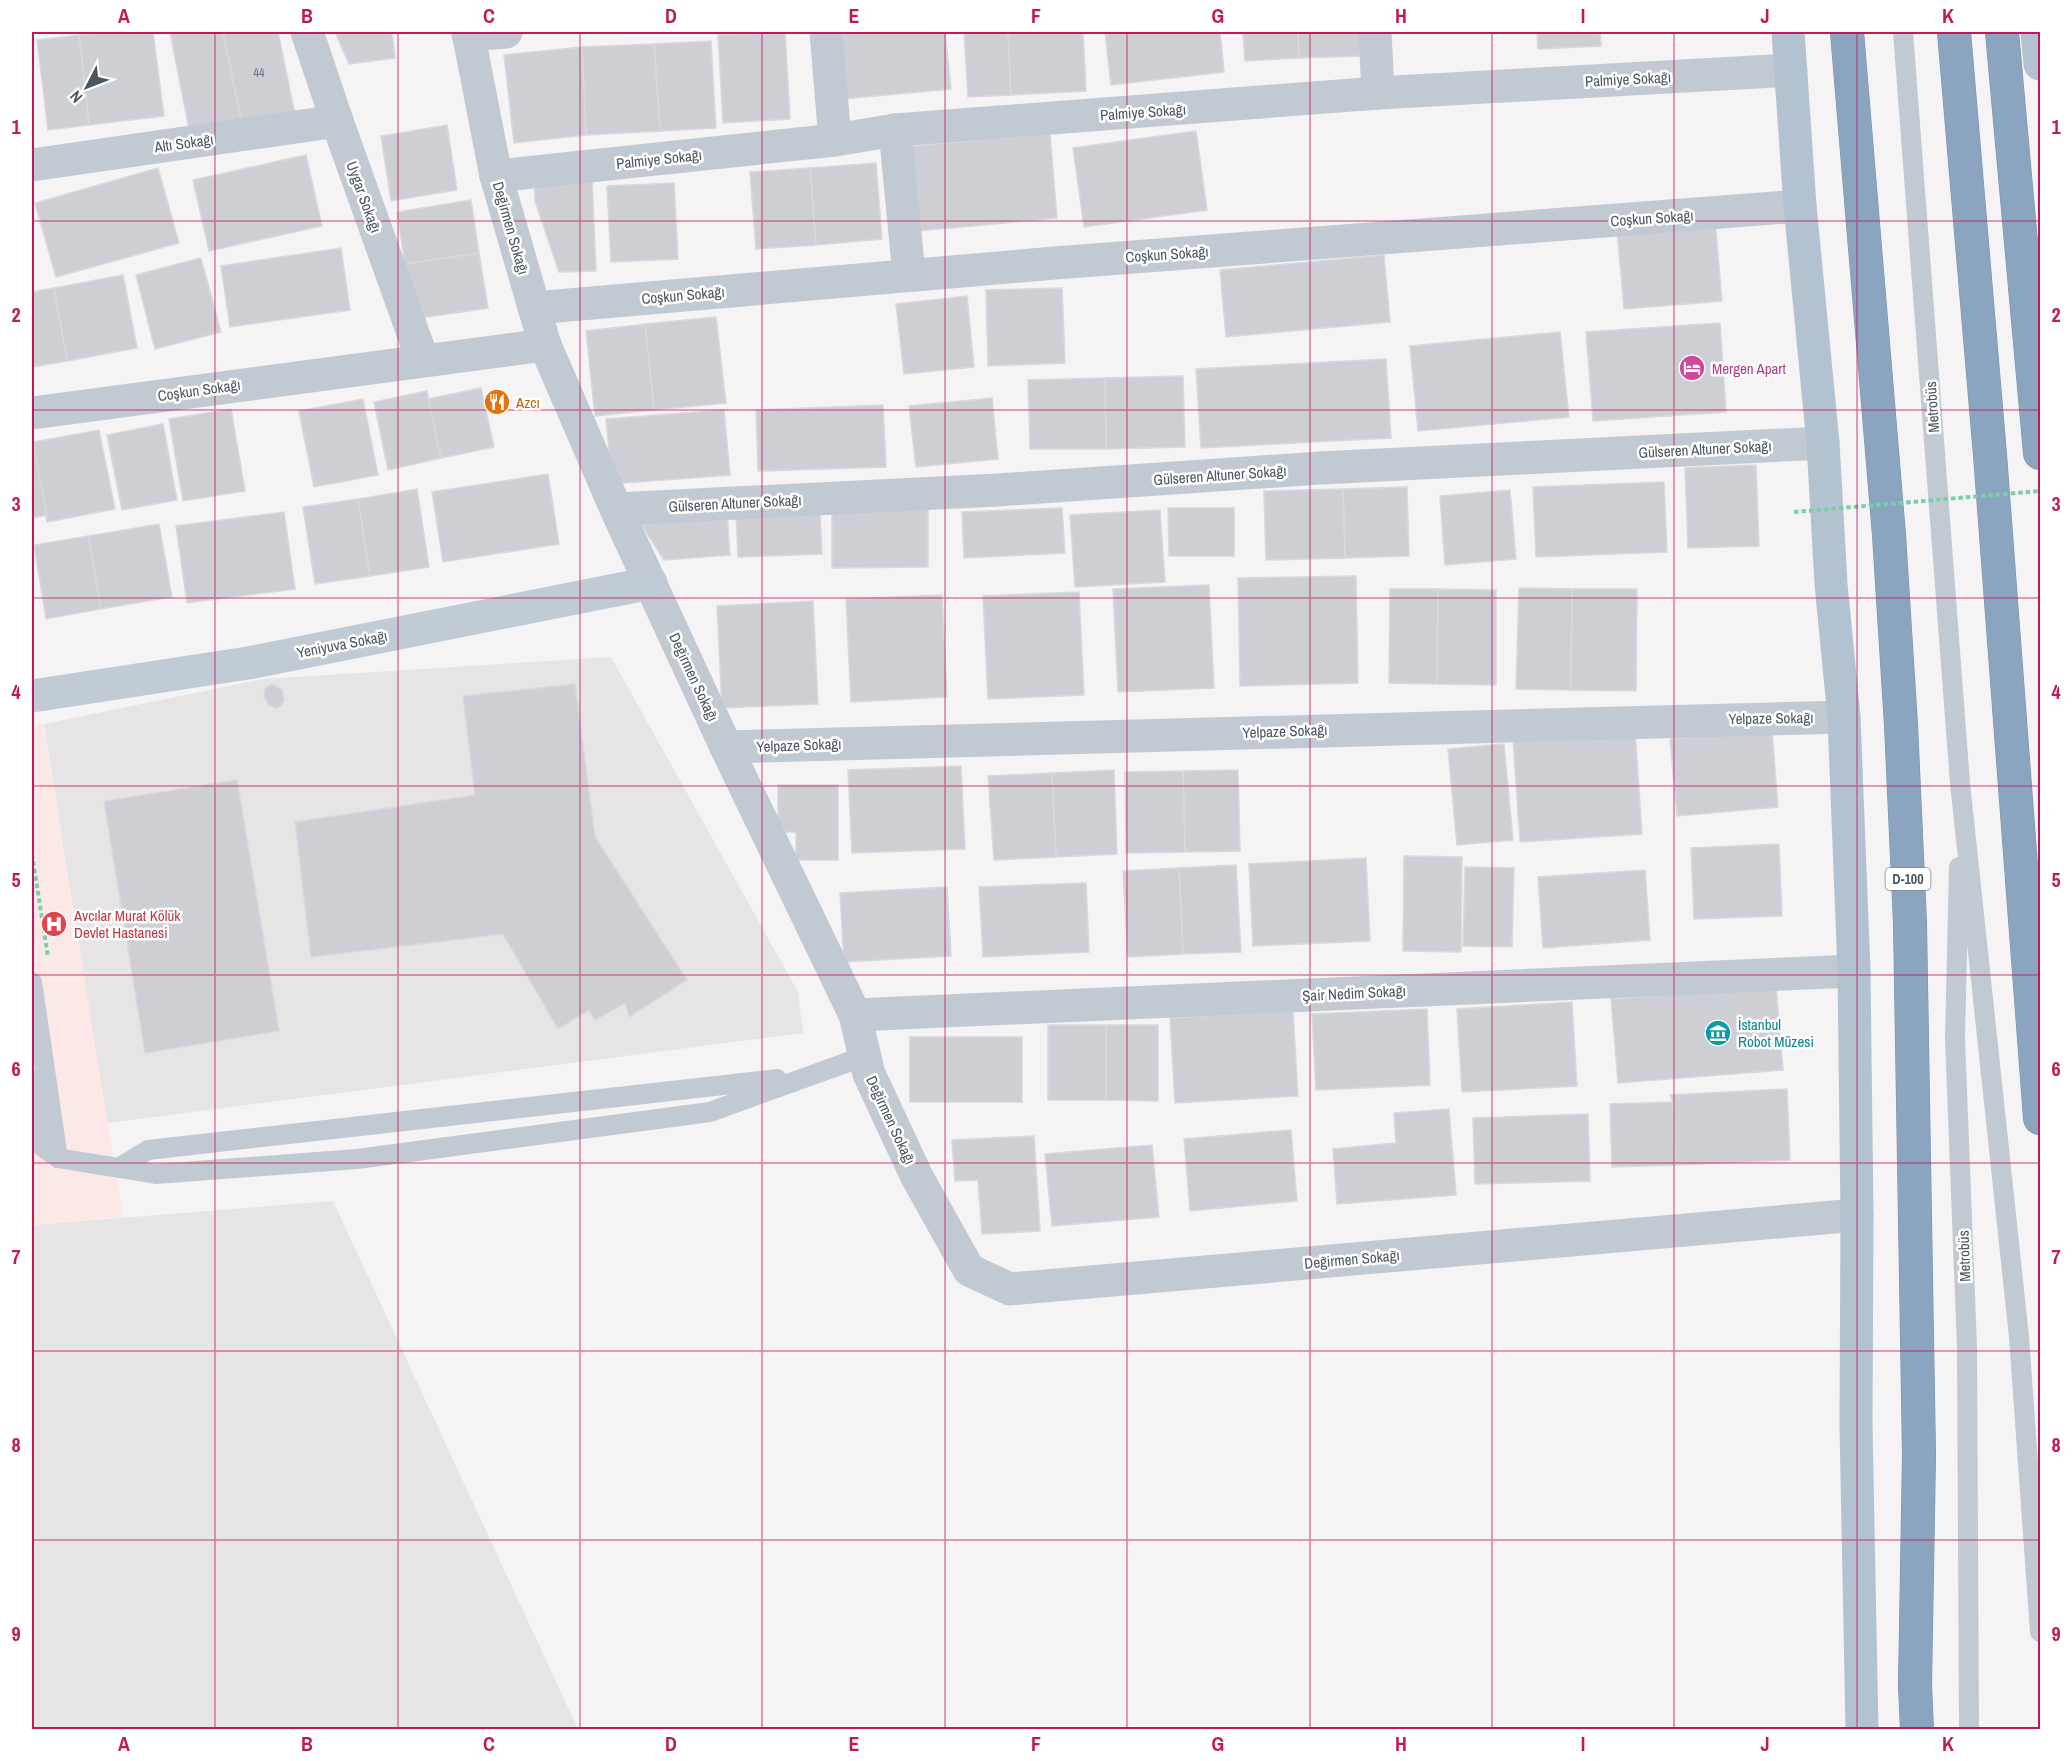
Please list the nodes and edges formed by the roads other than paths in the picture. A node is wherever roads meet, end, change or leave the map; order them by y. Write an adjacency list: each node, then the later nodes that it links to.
1 (307, 32): 15 (street, Uygar Sokağı)
2 (506, 32): 11 (street)
3 (826, 32): 17 (street)
4 (1375, 32): 14 (street)
5 (1788, 32): 13 (main road)
6 (1847, 32): 46 (highway, D-100)
7 (1903, 32): 33 (lane, Metrobüs)
8 (1954, 32): 40 (highway)
9 (2002, 32): 27 (highway)
10 (2037, 32): 12 (main road)
11 (468, 33): 19 (street, Değirmen Sokağı)
12 (2040, 63)
13 (1791, 70): 14 (street, Palmiye Sokağı); 20 (main road)
14 (1378, 93): 16 (street, Palmiye Sokağı)
15 (337, 121): 18 (street, Altı Sokağı); 24 (street, Uygar Sokağı)
16 (895, 130): 17 (street, Palmiye Sokağı); 21 (street)
17 (835, 140): 19 (street, Palmiye Sokağı)
18 (32, 165)
19 (496, 176): 22 (street, Değirmen Sokağı)
20 (1800, 206): 21 (street, Coşkun Sokağı); 26 (main road)
21 (909, 275): 22 (street, Coşkun Sokağı)
22 (534, 308): 23 (street, Değirmen Sokağı)
23 (545, 345): 24 (street, Coşkun Sokağı); 28 (street, Değirmen Sokağı)
24 (423, 361): 25 (street, Coşkun Sokağı)
25 (32, 412)
26 (1823, 443): 28 (street, Gülseren Altuner Sokağı); 31 (main road)
27 (2040, 453)
28 (616, 509): 29 (street, Değirmen Sokağı)
29 (651, 583): 30 (street, Yeniyuva Sokağı); 32 (street, Değirmen Sokağı)
30 (32, 696)
31 (1844, 717): 32 (street, Yelpaze Sokağı); 34 (main road)
32 (726, 747): 36 (street, Değirmen Sokağı)
33 (1960, 783): 44 (lane, Metrobüs); 47 (lane, Metrobüs)
34 (1854, 971): 36 (street, Şair Nedim Sokağı); 43 (main road)
35 (32, 982): 41 (lane)
36 (855, 1014): 37 (street, Değirmen Sokağı)
37 (865, 1056): 38 (lane); 43 (street, Değirmen Sokağı)
38 (810, 1076): 42 (lane); 42 (lane)
39 (32, 1080): 41 (lane)
40 (2040, 1118)
41 (58, 1158): 42 (lane)
42 (120, 1167)
43 (1857, 1215): 45 (main road)
44 (2040, 1632)
45 (1862, 1730)
46 (1917, 1730)
47 (1969, 1730)

